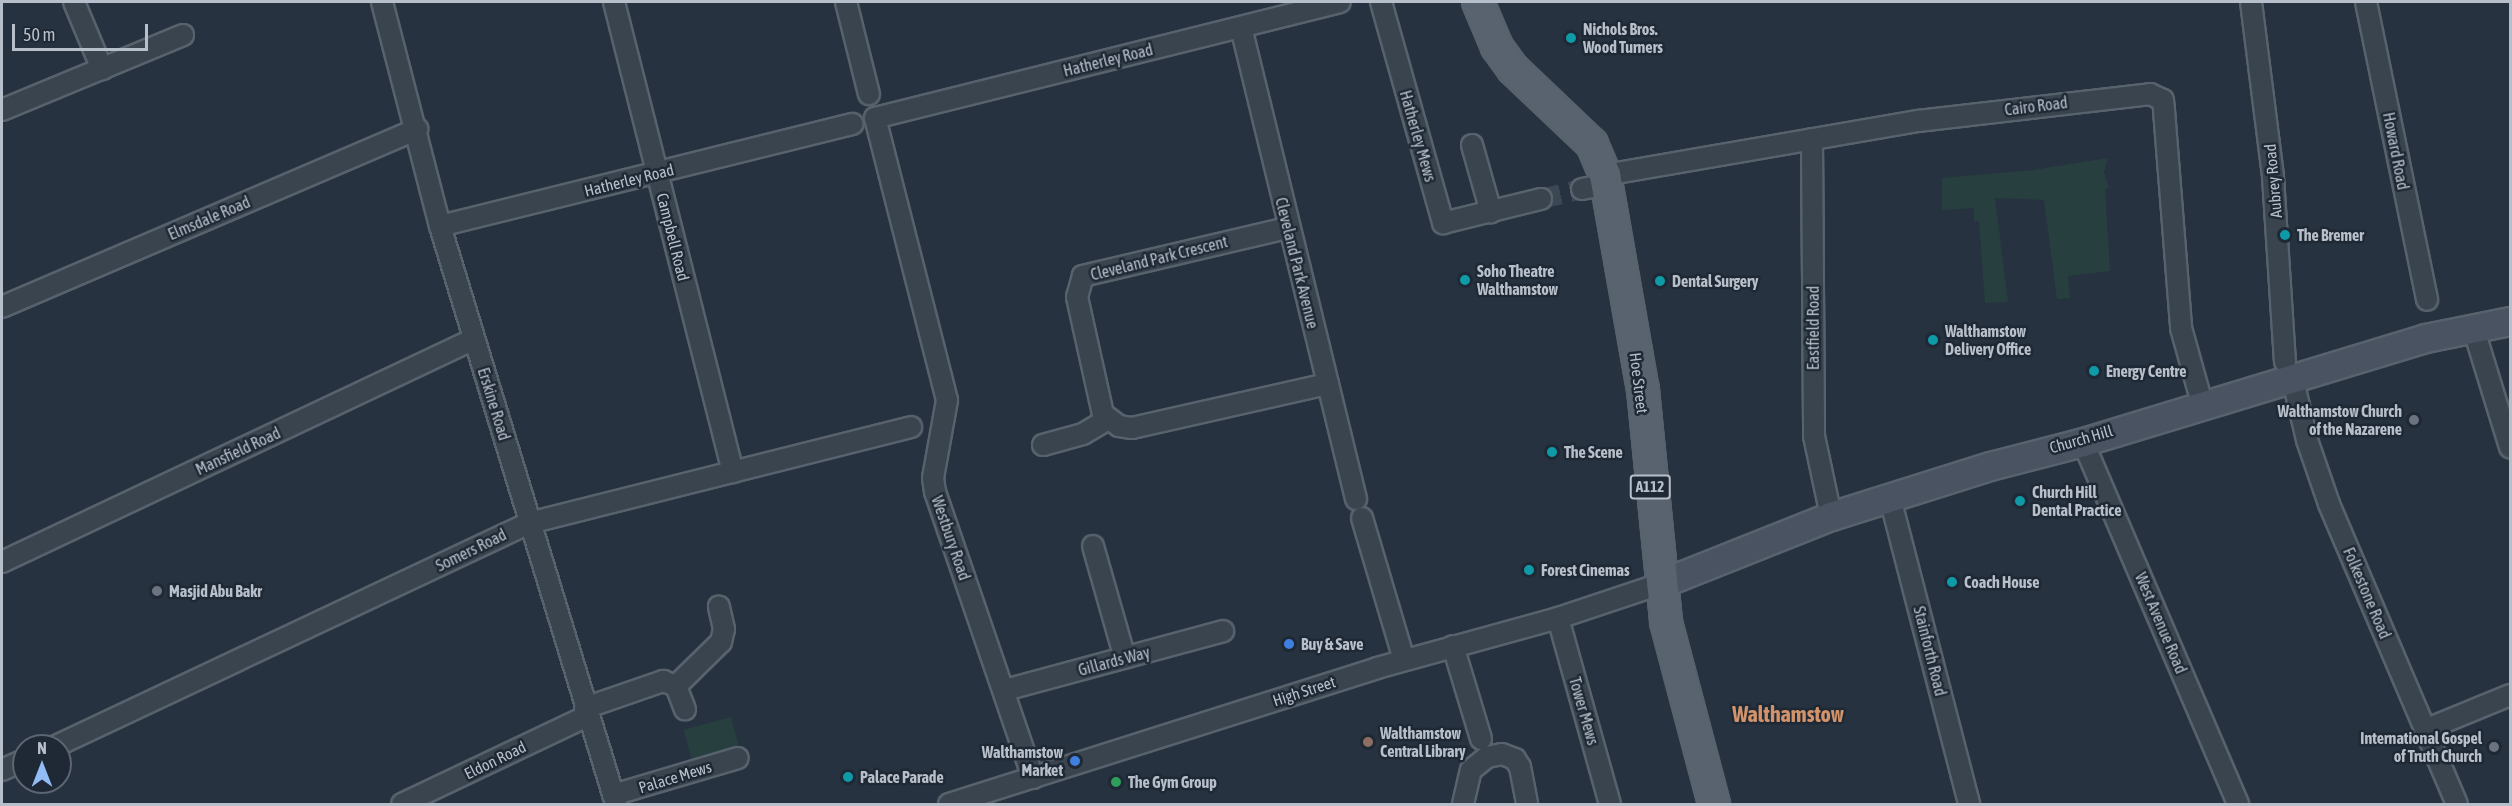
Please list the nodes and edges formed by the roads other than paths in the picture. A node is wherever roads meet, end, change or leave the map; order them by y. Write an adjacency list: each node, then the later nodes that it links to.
1 (74, 2): 12 (street)
2 (382, 2): 17 (street, Erskine Road)
3 (614, 2): 20 (street, Campbell Road)
4 (846, 2): 13 (street)
5 (1340, 2): 10 (street, Hatherley Road)
6 (1382, 2): 23 (street, Hatherley Mews)
7 (1478, 2): 21 (main road, Hoe Street / A112)
8 (2251, 2): 31 (street, Aubrey Road)
9 (2366, 2): 26 (street, Howard Road)
10 (1240, 27): 15 (street, Hatherley Road); 25 (street, Cleveland Park Avenue)
11 (183, 35): 12 (street)
12 (102, 69): 14 (street)
13 (869, 94)
14 (2, 110)
15 (875, 118): 55 (street, Westbury Road)
16 (853, 124): 20 (street, Hatherley Road)
17 (417, 129): 24 (street, Erskine Road); 27 (street, Elmsdale Road)
18 (1812, 139): 21 (street, Cairo Road); 33 (street, Cairo Road); 42 (street, Eastfield Road)
19 (1472, 145): 23 (street)
20 (657, 173): 24 (street, Hatherley Road); 39 (street, Campbell Road)
21 (1598, 183): 47 (main road, Hoe Street / A112)
22 (1541, 199): 23 (street, Hatherley Mews)
23 (1491, 212)
24 (440, 226): 30 (street, Erskine Road)
25 (1287, 228): 32 (street, Cleveland Park Avenue); 34 (street, Cleveland Park Crescent)
26 (2427, 300)
27 (2, 307)
28 (2511, 321): 29 (street, Church Hill)
29 (2474, 327): 31 (street, Church Hill); 38 (street)
30 (474, 339): 44 (street, Erskine Road); 46 (street, Mansfield Road)
31 (2288, 369): 33 (street, Church Hill); 59 (street, Folkestone Road)
32 (1328, 384): 34 (street); 41 (street, Cleveland Park Avenue)
33 (2202, 403): 36 (street, Church Hill)
34 (1106, 420): 37 (street)
35 (911, 427): 39 (street, Somers Road)
36 (2083, 442): 40 (street, Church Hill); 72 (street, West Avenue Road)
37 (1042, 445)
38 (2511, 447)
39 (733, 472): 44 (street, Somers Road)
40 (1890, 498): 42 (street, Church Hill); 71 (street, Stainforth Road)
41 (1356, 499)
42 (1831, 516): 47 (street, Church Hill)
43 (1362, 518): 53 (street)
44 (529, 523): 58 (street, Erskine Road); 60 (street, Somers Road)
45 (1093, 546): 52 (street)
46 (2, 562)
47 (1660, 584): 49 (street, High Street); 70 (main road, Hoe Street / A112)
48 (719, 606): 54 (street)
49 (1558, 618): 51 (street, High Street); 69 (street, Tower Mews)
50 (1223, 631): 52 (street, Gillards Way)
51 (1453, 646): 53 (street, High Street); 61 (street)
52 (1125, 658): 55 (street, Gillards Way)
53 (1404, 660): 63 (street, High Street)
54 (676, 686): 57 (street); 58 (street, Eldon Road)
55 (1005, 690): 63 (street, Westbury Road)
56 (2511, 695): 59 (street)
57 (685, 709)
58 (586, 712): 64 (street, Erskine Road); 65 (street, Eldon Road)
59 (2425, 729): 73 (street, Folkestone Road)
60 (72, 738)
61 (1481, 739)
62 (738, 758): 64 (street, Palace Mews)
63 (1033, 778): 66 (street, High Street)
64 (614, 800)
65 (402, 804)
66 (949, 804)
67 (1463, 804): 68 (street)
68 (1527, 804)
69 (1610, 804)
70 (1714, 804)
71 (1970, 804)
72 (2238, 804)
73 (2457, 804)

